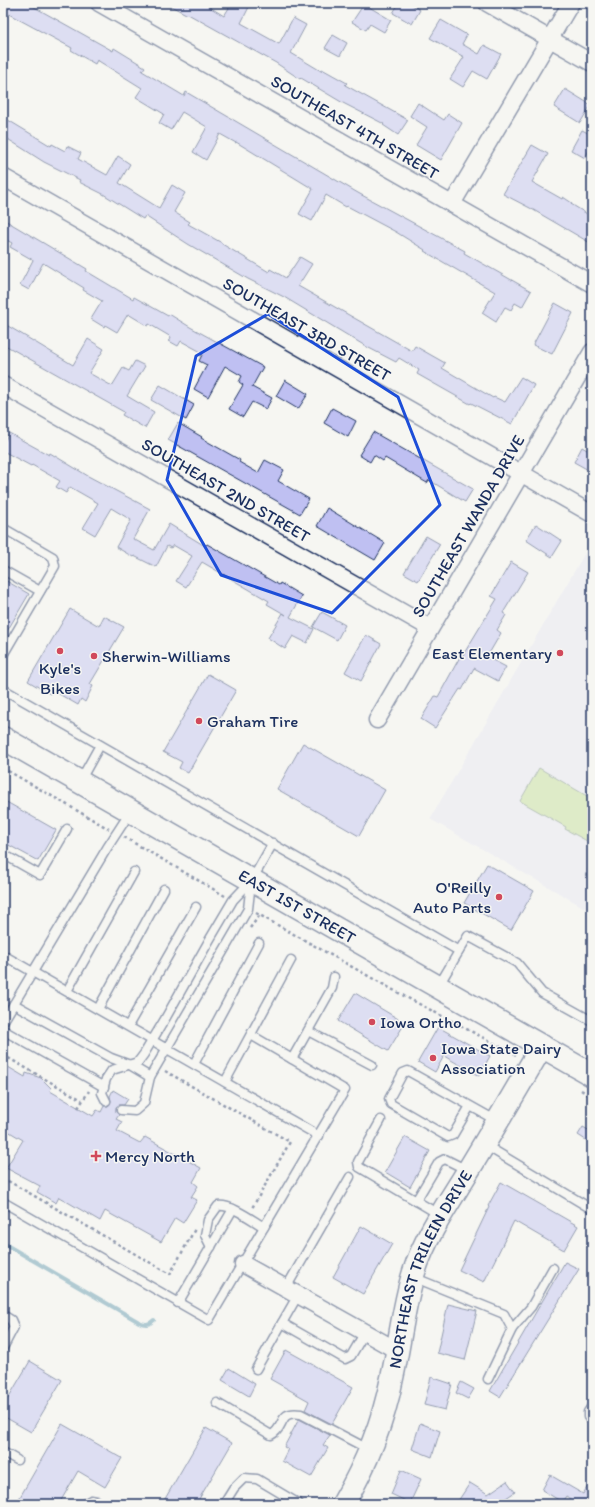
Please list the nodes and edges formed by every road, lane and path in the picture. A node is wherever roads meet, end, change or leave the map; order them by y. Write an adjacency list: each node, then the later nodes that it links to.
1 (99, 3): 7 (street, SOUTHEAST 4TH STREET)
2 (487, 3): 4 (street)
3 (571, 3): 4 (street)
4 (550, 39): 5 (street); 7 (street)
5 (592, 63)
6 (3, 177): 11 (street, SOUTHEAST 3RD STREET)
7 (452, 204): 8 (street, SOUTHEAST 4TH STREET)
8 (592, 284)
9 (592, 352): 11 (street, SOUTHEAST WANDA DRIVE)
10 (3, 385): 16 (street, SOUTHEAST 2ND STREET)
11 (521, 473): 12 (street, SOUTHEAST 3RD STREET); 16 (street, SOUTHEAST WANDA DRIVE)
12 (592, 514)
13 (3, 528): 15 (lane)
14 (3, 570): 15 (lane)
15 (40, 591): 17 (lane)
16 (430, 628): 19 (street, SOUTHEAST WANDA DRIVE)
17 (3, 655)
18 (3, 689): 21 (lane)
19 (377, 720)
20 (3, 738): 23 (main road, EAST 1ST STREET)
21 (100, 745): 23 (lane); 29 (lane)
22 (3, 768): 28 (path)
23 (80, 782): 26 (main road, EAST 1ST STREET)
24 (592, 785): 25 (path)
25 (592, 795)
26 (131, 811): 28 (lane); 34 (main road, EAST 1ST STREET)
27 (67, 829): 30 (lane)
28 (117, 833): 36 (path); 43 (lane)
29 (273, 843): 34 (lane); 40 (lane)
30 (3, 854)
31 (592, 864): 33 (path)
32 (134, 872): 46 (lane)
33 (587, 876)
34 (252, 880): 36 (lane); 38 (lane); 45 (main road, EAST 1ST STREET)
35 (164, 889): 48 (lane)
36 (233, 900): 55 (lane)
37 (196, 907): 51 (lane)
38 (248, 909): 56 (lane); 58 (path)
39 (259, 943): 60 (lane)
40 (459, 951): 45 (lane); 49 (lane)
41 (3, 955): 43 (lane)
42 (291, 960): 54 (lane)
43 (34, 972): 46 (lane); 47 (lane)
44 (334, 977): 53 (lane)
45 (438, 987): 58 (main road, EAST 1ST STREET)
46 (67, 991): 48 (lane)
47 (14, 1004): 50 (lane); 61 (lane)
48 (98, 1009): 51 (lane)
49 (592, 1020)
50 (3, 1022)
51 (128, 1026): 55 (lane)
52 (3, 1030): 67 (lane)
53 (308, 1031): 59 (lane); 62 (lane)
54 (251, 1035): 59 (lane); 65 (lane)
55 (152, 1040): 56 (lane); 61 (lane)
56 (167, 1048): 60 (lane); 64 (lane)
57 (3, 1055): 70 (path)
58 (537, 1055): 66 (main road, EAST 1ST STREET); 76 (main road, NORTHEAST TRILEIN DRIVE)
59 (292, 1060): 77 (lane)
60 (194, 1064): 65 (lane)
61 (130, 1065): 64 (lane); 67 (lane)
62 (372, 1065)
63 (163, 1069): 84 (path)
64 (150, 1077): 74 (lane)
65 (226, 1082): 77 (lane)
66 (585, 1082): 69 (path)
67 (104, 1087): 71 (lane)
68 (93, 1094): 70 (path)
69 (592, 1097)
70 (82, 1100): 73 (path)
71 (106, 1101)
72 (470, 1106): 72 (lane); 76 (lane)
73 (78, 1108)
74 (121, 1110)
75 (381, 1120): 82 (lane)
76 (497, 1122): 78 (main road, NORTHEAST TRILEIN DRIVE)
77 (319, 1136): 89 (lane)
78 (484, 1144): 79 (main road, NORTHEAST TRILEIN DRIVE); 85 (lane)
79 (468, 1171): 82 (lane); 87 (main road, NORTHEAST TRILEIN DRIVE)
80 (350, 1177): 94 (lane)
81 (3, 1178): 88 (path)
82 (416, 1201): 87 (lane)
83 (3, 1202): 95 (lane)
84 (246, 1206)
85 (590, 1208)
86 (233, 1209): 89 (lane); 90 (lane); 90 (lane)
87 (441, 1216): 93 (main road, NORTHEAST TRILEIN DRIVE)
88 (198, 1223)
89 (264, 1227): 91 (lane)
90 (211, 1247): 95 (lane)
91 (243, 1264): 94 (street); 95 (lane)
92 (553, 1268): 98 (lane)
93 (413, 1276): 98 (lane); 101 (main road, NORTHEAST TRILEIN DRIVE)
94 (292, 1291): 97 (lane); 99 (street)
95 (178, 1303)
96 (3, 1315): 100 (lane)
97 (282, 1323): 99 (lane); 102 (lane)
98 (512, 1329): 103 (lane)
99 (365, 1332): 101 (street)
100 (3, 1348)
101 (398, 1351): 107 (main road, NORTHEAST TRILEIN DRIVE)
102 (256, 1369)
103 (488, 1379)
104 (217, 1403): 107 (lane)
105 (592, 1406): 106 (lane)
106 (592, 1421)
107 (370, 1450): 114 (main road, NORTHEAST TRILEIN DRIVE)
108 (3, 1452): 109 (lane)
109 (17, 1460)
110 (84, 1504): 111 (lane)
111 (100, 1504)
112 (224, 1504): 113 (lane)
113 (299, 1504)
114 (343, 1504)

